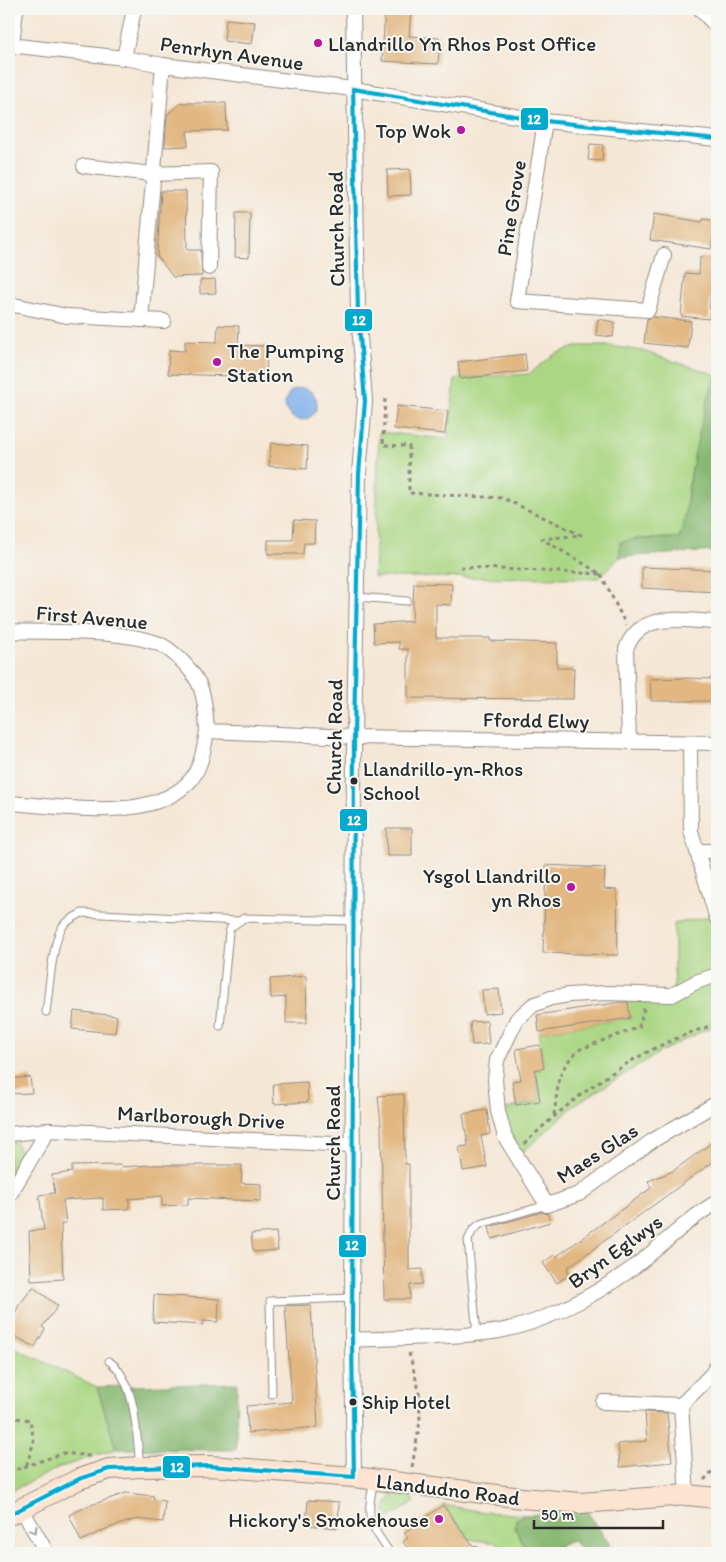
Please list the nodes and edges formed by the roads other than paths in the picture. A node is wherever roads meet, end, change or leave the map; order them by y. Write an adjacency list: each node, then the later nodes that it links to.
1 (16, 9): 6 (street)
2 (134, 9): 7 (street)
3 (353, 9): 9 (street, Church Road)
4 (700, 9): 5 (street)
5 (717, 27)
6 (10, 45): 7 (street, Penrhyn Avenue)
7 (124, 58): 8 (street, Penrhyn Avenue)
8 (163, 65): 9 (street, Penrhyn Avenue); 13 (street)
9 (353, 90): 10 (street, Penrhyn Avenue); 19 (street, Church Road)
10 (545, 121): 11 (street, Penrhyn Avenue); 14 (street, Pine Grove)
11 (717, 139)
12 (84, 166): 13 (street)
13 (152, 174): 15 (street); 17 (street)
14 (664, 255)
15 (209, 268)
16 (9, 304): 17 (street)
17 (141, 320): 18 (street)
18 (164, 321)
19 (357, 597): 20 (lane); 24 (street, Church Road)
20 (407, 601)
21 (717, 622): 25 (street)
22 (9, 630): 23 (street, First Avenue)
23 (207, 731): 24 (street); 28 (street, First Avenue)
24 (354, 737): 25 (street, Ffordd Elwy); 33 (street, Church Road)
25 (629, 742): 26 (street, Ffordd Elwy)
26 (690, 743): 27 (street, Ffordd Elwy); 29 (street)
27 (717, 743)
28 (9, 803)
29 (697, 851): 30 (street); 31 (street)
30 (717, 851)
31 (717, 920)
32 (238, 921): 33 (lane); 35 (lane); 36 (lane)
33 (353, 921): 40 (street, Church Road)
34 (717, 975): 43 (street, Maes Glas)
35 (46, 1012)
36 (220, 1026)
37 (717, 1103): 43 (street, Maes Glas)
38 (48, 1130): 39 (street, Marlborough Drive); 40 (street, Marlborough Drive); 41 (street)
39 (9, 1134)
40 (352, 1144): 44 (street, Church Road)
41 (9, 1196)
42 (717, 1202): 45 (street, Bryn Eglwys)
43 (547, 1205): 45 (lane)
44 (352, 1298): 46 (street, Church Road); 49 (lane)
45 (477, 1334): 46 (street, Bryn Eglwys)
46 (352, 1340): 53 (street, Church Road)
47 (110, 1361): 52 (lane)
48 (717, 1365): 51 (street)
49 (272, 1394)
50 (604, 1402): 51 (street)
51 (681, 1405): 55 (street)
52 (140, 1467): 53 (main road, Llandudno Road); 57 (main road, Llandudno Road)
53 (354, 1477): 54 (main road, Llandudno Road)
54 (374, 1480): 55 (main road, Llandudno Road); 59 (lane)
55 (688, 1495): 56 (main road, Llandudno Road)
56 (717, 1498)
57 (15, 1511): 58 (street, one-way to 58)
58 (47, 1553)
59 (390, 1553)

